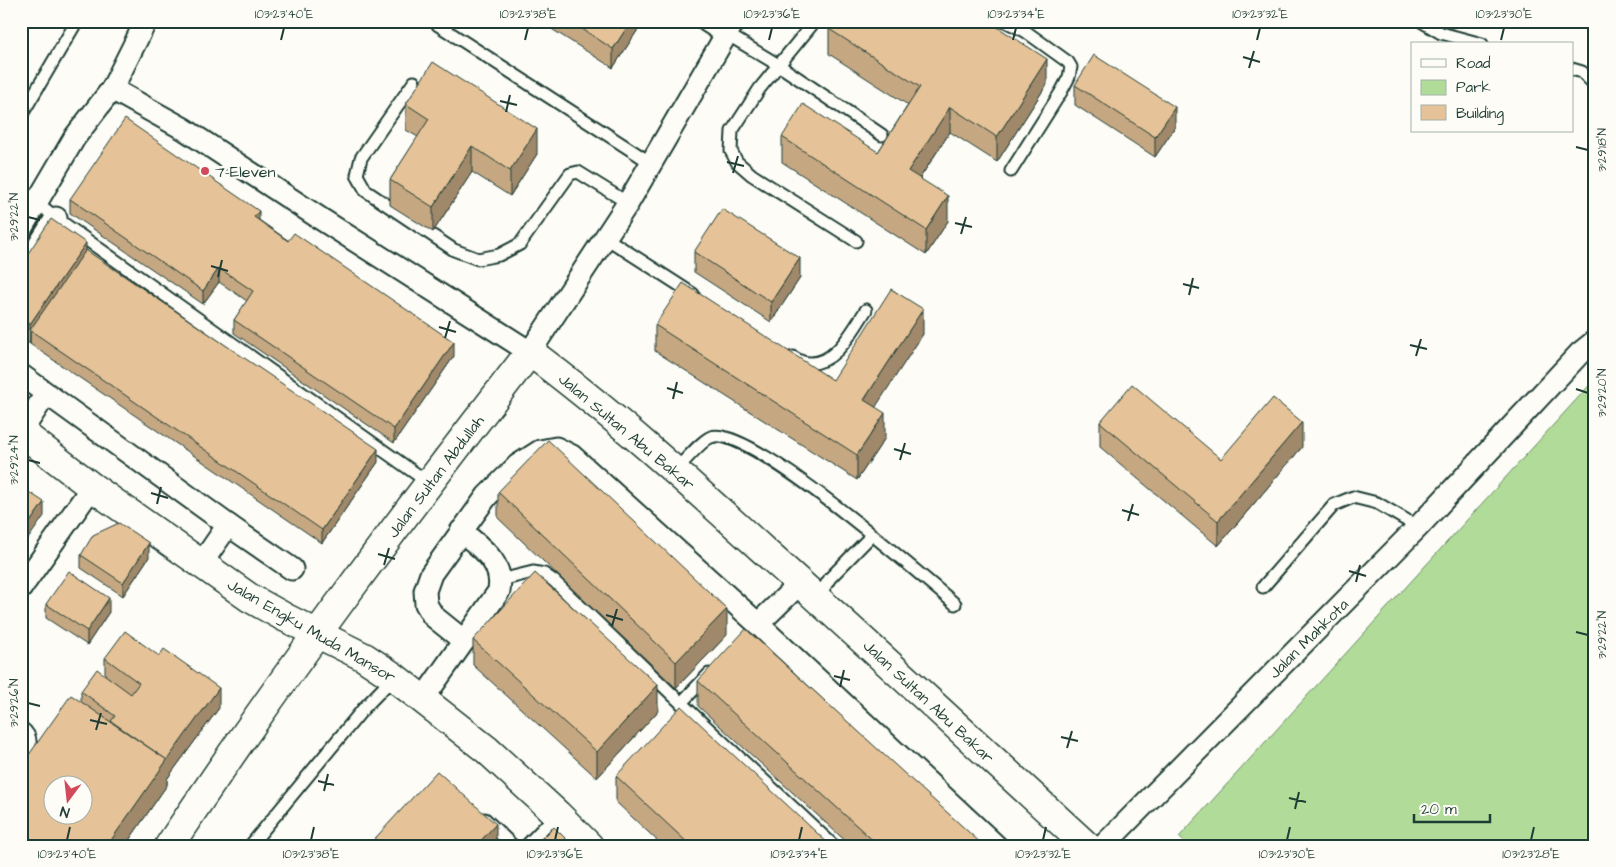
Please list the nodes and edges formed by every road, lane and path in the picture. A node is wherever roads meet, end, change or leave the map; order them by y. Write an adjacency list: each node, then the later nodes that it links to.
1 (77, 21): 15 (lane)
2 (146, 21): 14 (street)
3 (435, 21): 17 (lane)
4 (707, 21): 8 (street)
5 (815, 21): 10 (lane)
6 (1005, 21): 18 (lane)
7 (1421, 21): 9 (lane)
8 (731, 28): 10 (lane); 17 (street)
9 (1475, 42)
10 (780, 66): 16 (lane); 24 (lane)
11 (1574, 70): 13 (lane)
12 (414, 82): 20 (lane)
13 (1595, 84)
14 (112, 89): 19 (street); 30 (street, Jalan Sultan Abu Bakar)
15 (21, 116)
16 (882, 135)
17 (651, 162): 20 (street)
18 (1011, 171)
19 (29, 196): 21 (lane); 22 (street)
20 (628, 203): 23 (street)
21 (56, 218): 25 (street); 35 (lane)
22 (21, 229)
23 (606, 238): 26 (lane); 30 (street)
24 (856, 241)
25 (21, 274)
26 (706, 302)
27 (866, 310): 29 (lane)
28 (1595, 341): 38 (street, Jalan Mahkota)
29 (782, 351)
30 (530, 352): 34 (street, Jalan Sultan Abu Bakar); 35 (street, Jalan Sultan Abdullah)
31 (21, 376): 32 (street)
32 (46, 394): 33 (street); 37 (street)
33 (21, 432): 36 (street, Jalan Engku Muda Mansor)
34 (675, 470): 40 (lane); 46 (street, Jalan Sultan Abu Bakar)
35 (429, 483): 49 (street, Jalan Sultan Abdullah)
36 (92, 486): 41 (street, Jalan Engku Muda Mansor); 45 (street)
37 (228, 525): 41 (street); 42 (street)
38 (1418, 527): 44 (lane); 67 (street, Jalan Mahkota)
39 (461, 531): 43 (street); 48 (street); 50 (street)
40 (872, 534): 46 (lane); 47 (lane)
41 (202, 564): 49 (street, Jalan Engku Muda Mansor)
42 (292, 569)
43 (501, 580): 50 (street); 54 (lane)
44 (1263, 586)
45 (21, 588)
46 (809, 590): 48 (street); 66 (street, Jalan Sultan Abu Bakar)
47 (955, 604)
48 (755, 628): 65 (street)
49 (318, 633): 52 (street, Jalan Engku Muda Mansor); 59 (street, Jalan Sultan Abdullah)
50 (464, 641): 53 (street)
51 (720, 664): 54 (lane)
52 (394, 677): 53 (street, Jalan Engku Muda Mansor); 60 (lane)
53 (423, 699): 58 (street, Jalan Engku Muda Mansor)
54 (681, 703): 64 (lane)
55 (21, 727): 56 (lane)
56 (21, 763)
57 (478, 812): 61 (lane)
58 (558, 814): 62 (lane); 63 (street, Jalan Engku Muda Mansor)
59 (169, 846)
60 (250, 846)
61 (513, 846)
62 (526, 846)
63 (589, 846)
64 (834, 846)
65 (996, 846)
66 (1087, 846)
67 (1103, 846)

